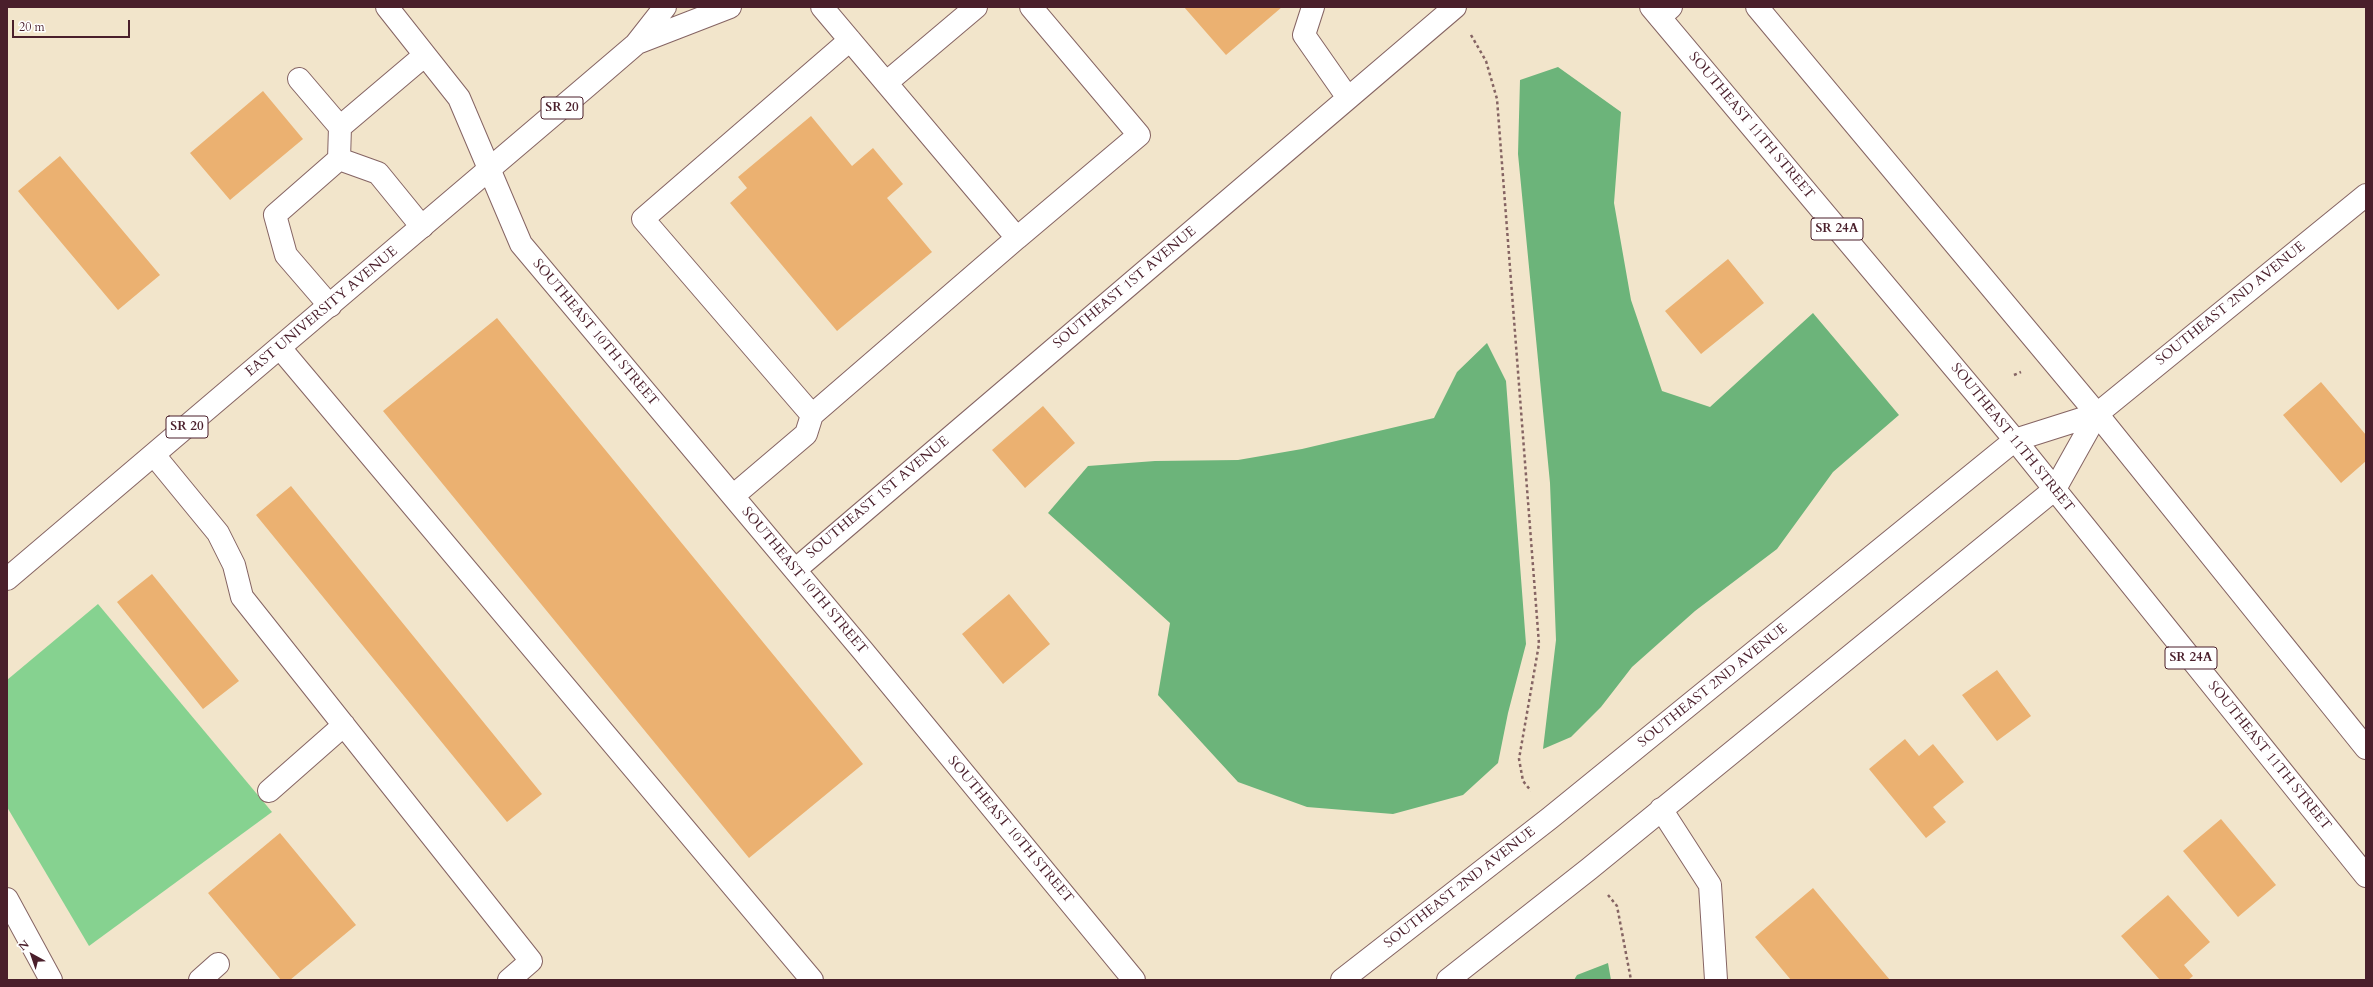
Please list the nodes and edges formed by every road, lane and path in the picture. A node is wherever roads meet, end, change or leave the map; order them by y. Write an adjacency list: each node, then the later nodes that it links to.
1 (387, 7): 14 (main road, SOUTHEAST 10TH STREET)
2 (652, 7): 13 (main road)
3 (665, 7): 13 (main road, EAST UNIVERSITY AVENUE / SR 20)
4 (730, 7): 13 (main road, EAST UNIVERSITY AVENUE / SR 20)
5 (822, 7): 12 (main road)
6 (976, 7): 16 (main road)
7 (1031, 7): 23 (main road)
8 (1312, 7): 17 (main road)
9 (1455, 7): 17 (main road, SOUTHEAST 1ST AVENUE); 37 (path)
10 (1757, 7): 26 (main road)
11 (1661, 10): 28 (main road, SOUTHEAST 11TH STREET / SR 24A)
12 (850, 40): 16 (main road); 27 (main road)
13 (636, 44): 20 (main road, EAST UNIVERSITY AVENUE / SR 20)
14 (425, 55): 18 (main road); 20 (main road, SOUTHEAST 10TH STREET)
15 (299, 79): 18 (main road)
16 (886, 83): 23 (main road)
17 (1348, 98): 32 (main road, SOUTHEAST 1ST AVENUE)
18 (340, 127): 19 (main road)
19 (339, 159): 22 (main road); 24 (main road)
20 (488, 172): 22 (main road, EAST UNIVERSITY AVENUE / SR 20); 31 (main road, SOUTHEAST 10TH STREET)
21 (2366, 196): 26 (main road, SOUTHEAST 2ND AVENUE)
22 (422, 227): 24 (main road, EAST UNIVERSITY AVENUE / SR 20)
23 (1017, 238): 27 (main road)
24 (330, 306): 25 (main road, EAST UNIVERSITY AVENUE / SR 20)
25 (280, 348): 29 (main road, EAST UNIVERSITY AVENUE / SR 20); 46 (main road)
26 (2096, 414): 28 (main road, SOUTHEAST 2ND AVENUE); 30 (main road, SOUTHEAST 2ND AVENUE); 35 (main road)
27 (812, 415): 31 (main road)
28 (2015, 440): 30 (main road, SOUTHEAST 11TH STREET / SR 24A); 48 (main road, SOUTHEAST 2ND AVENUE)
29 (154, 454): 33 (main road, EAST UNIVERSITY AVENUE / SR 20); 34 (main road)
30 (2055, 489): 38 (main road, SOUTHEAST 2ND AVENUE); 39 (main road, SOUTHEAST 11TH STREET / SR 24A)
31 (733, 496): 32 (main road, SOUTHEAST 10TH STREET)
32 (795, 570): 47 (main road, SOUTHEAST 10TH STREET)
33 (7, 579)
34 (344, 725): 36 (main road); 45 (main road)
35 (2366, 748)
36 (269, 791)
37 (1533, 794)
38 (1662, 809): 49 (main road, SOUTHEAST 2ND AVENUE); 51 (main road)
39 (2366, 876)
40 (1608, 895): 50 (path)
41 (7, 899): 43 (main road)
42 (218, 964): 44 (main road)
43 (51, 980)
44 (200, 980)
45 (509, 980)
46 (812, 980)
47 (1134, 980)
48 (1342, 980)
49 (1448, 980)
50 (1631, 980)
51 (1716, 980)

